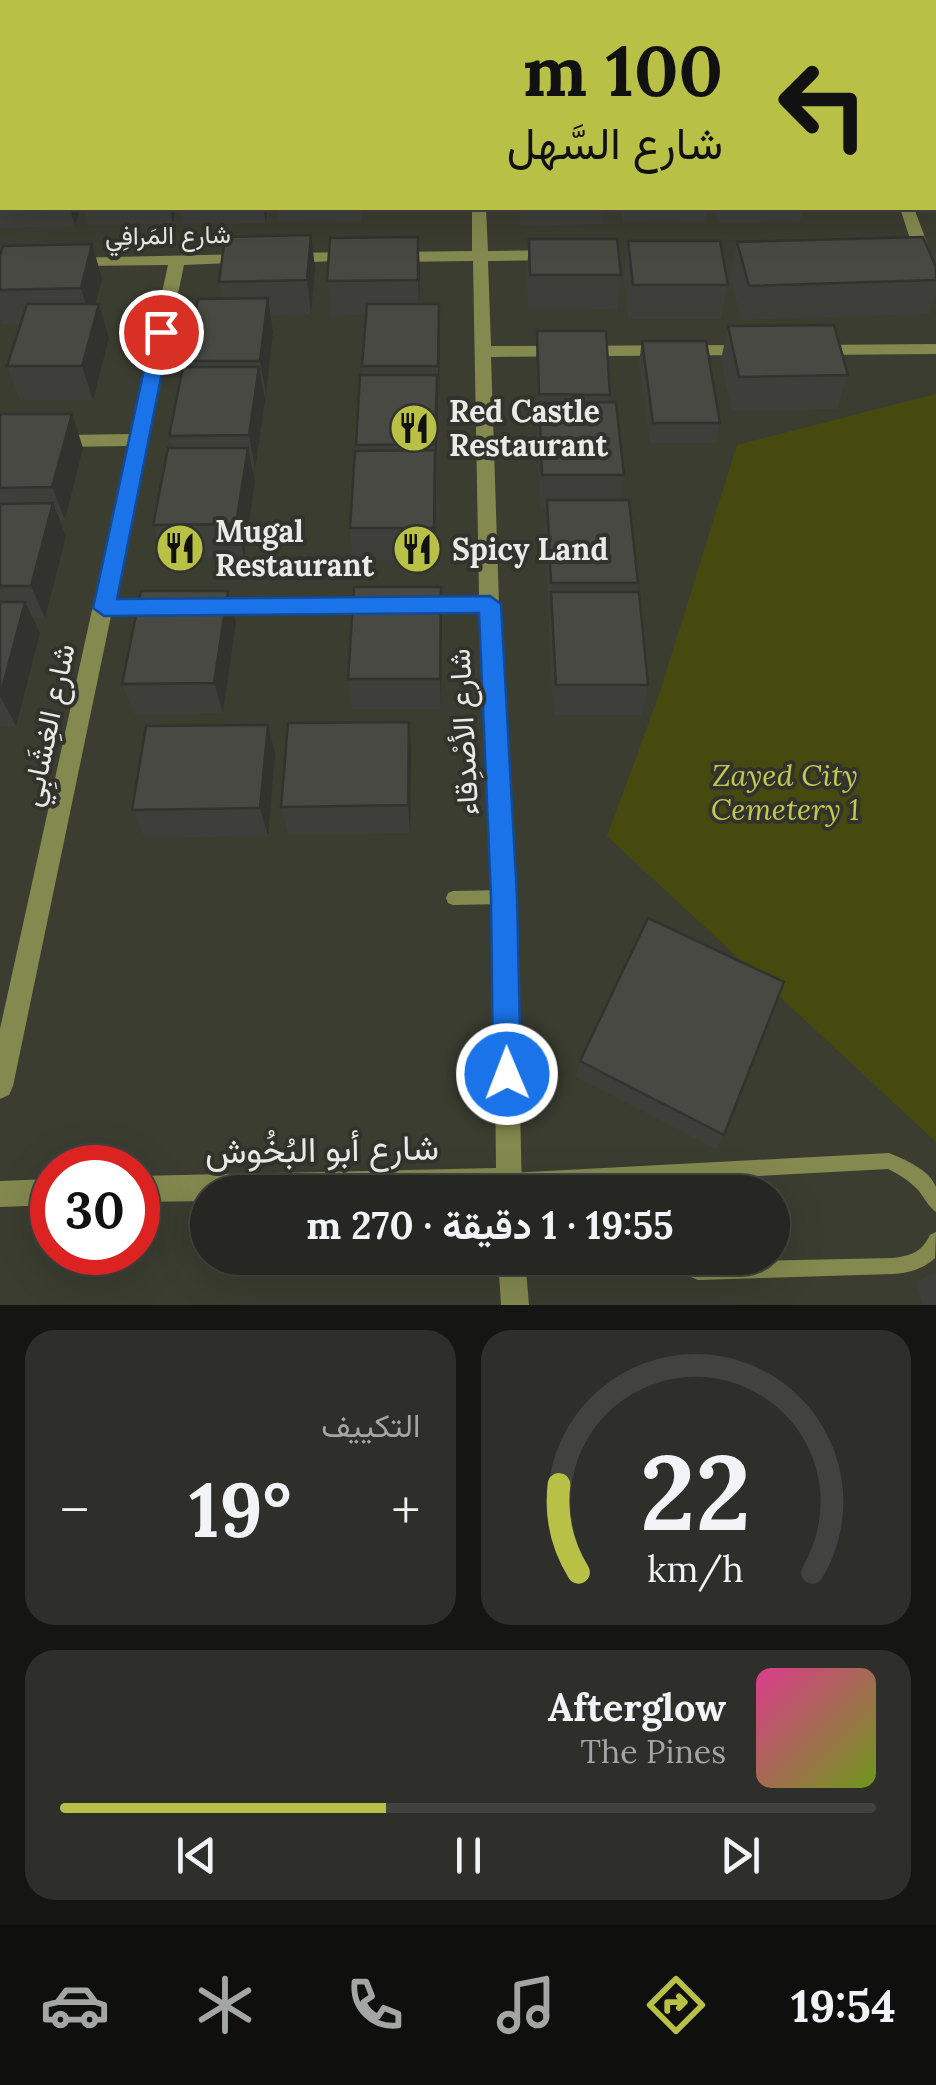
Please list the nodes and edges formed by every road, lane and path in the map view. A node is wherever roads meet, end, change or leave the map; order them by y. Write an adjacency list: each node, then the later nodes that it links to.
1 (480, 210): 6 (street, شارع الأصْدِقاء)
2 (908, 210): 4 (street)
3 (902, 251): 4 (street)
4 (929, 251)
5 (576, 255): 6 (street, شارع المَرافِي)
6 (480, 256): 7 (street, شارع المَرافِي); 12 (street, شارع الأصْدِقاء)
7 (177, 260): 8 (street, شارع المَرافِي); 13 (street, شارع الغِشَابِي)
8 (59, 261)
9 (936, 348): 11 (street)
10 (759, 350): 12 (street)
11 (798, 350)
12 (484, 352): 15 (street, شارع الأصْدِقاء)
13 (138, 440): 14 (street); 16 (street, شارع الغِشَابِي)
14 (0, 442)
15 (490, 604): 16 (street); 17 (street, شارع الأصْدِقاء)
16 (104, 608): 19 (street, شارع الغِشَابِي)
17 (504, 897): 18 (lane); 20 (street, شارع الأصْدِقاء)
18 (453, 898)
19 (0, 1086)
20 (509, 1175)
21 (732, 1175): 26 (lane)
22 (160, 1190): 23 (street, شارع أبو البُخُوش)
23 (190, 1190)
24 (30, 1193): 25 (street)
25 (0, 1194)
26 (936, 1204)
27 (936, 1240): 28 (lane)
28 (790, 1269)
29 (513, 1275): 30 (street)
30 (515, 1305)

